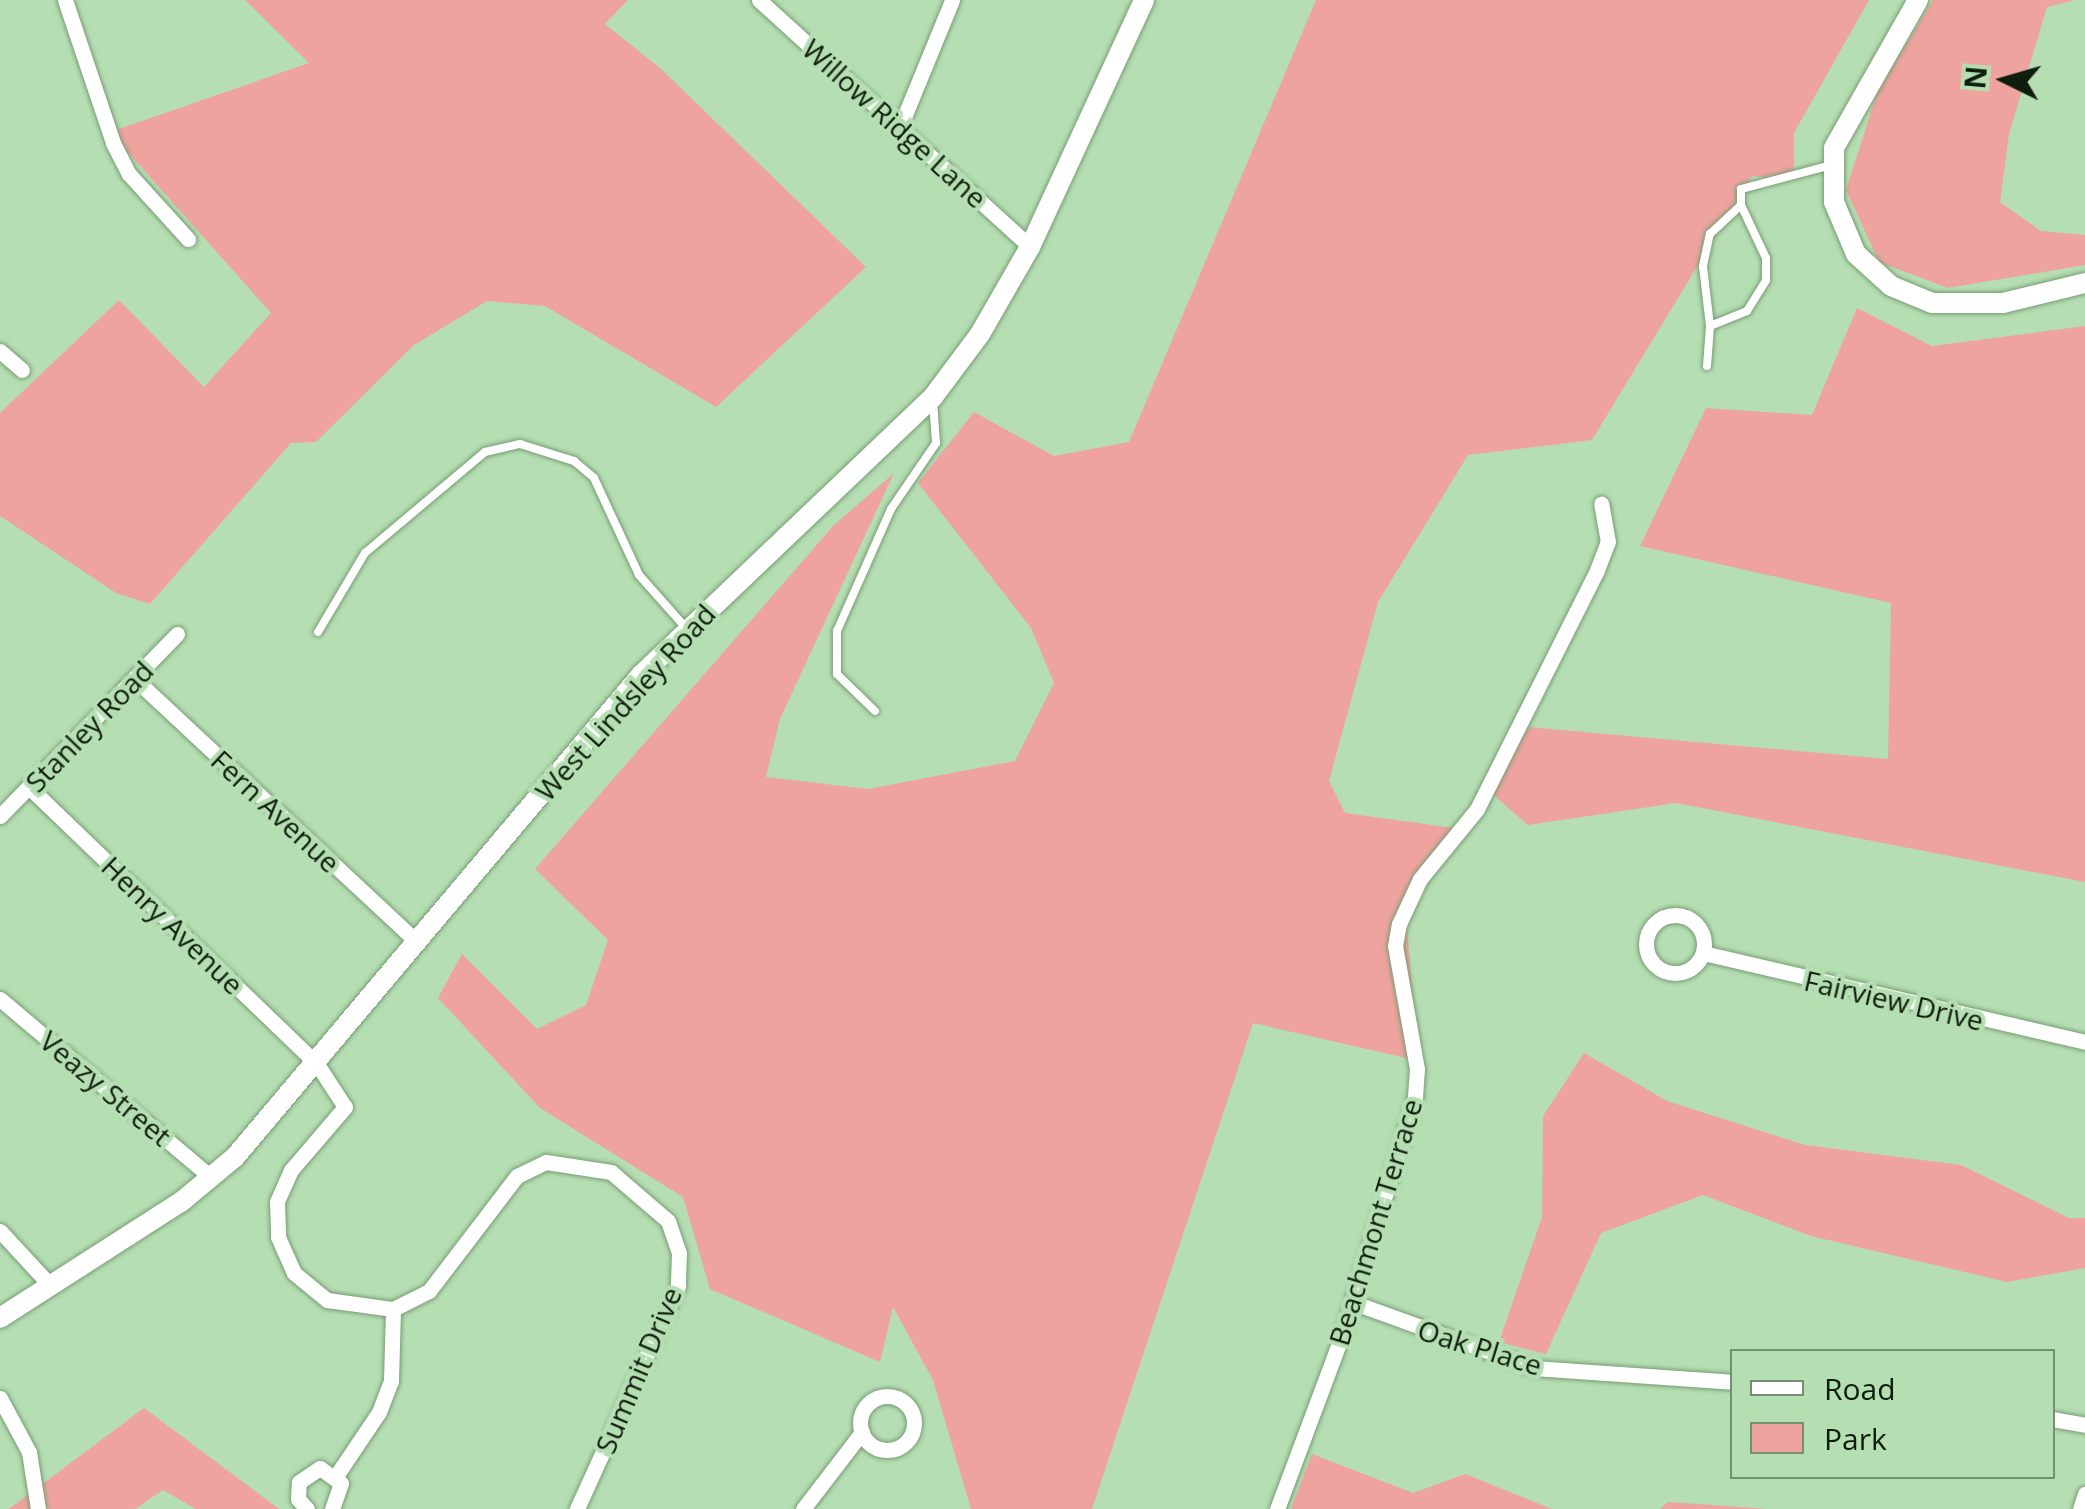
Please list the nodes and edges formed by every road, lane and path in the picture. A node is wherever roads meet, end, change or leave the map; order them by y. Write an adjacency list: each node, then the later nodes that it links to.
1 (65, 0): 9 (street)
2 (760, 0): 6 (street, Willow Ridge Lane)
3 (952, 0): 6 (street)
4 (1144, 0): 10 (street, West Lindsley Road)
5 (1918, 0): 7 (street)
6 (900, 127): 10 (street, Willow Ridge Lane)
7 (1832, 165): 8 (lane); 11 (street)
8 (1741, 205): 12 (lane); 12 (lane)
9 (188, 239)
10 (1030, 246): 16 (street, West Lindsley Road)
11 (2085, 283)
12 (1710, 326): 14 (lane)
13 (0, 351): 15 (street)
14 (1708, 366)
15 (22, 370)
16 (933, 396): 18 (street, West Lindsley Road); 22 (lane)
17 (1601, 504): 33 (street, Beachmont Terrace)
18 (686, 628): 19 (lane); 25 (street, West Lindsley Road)
19 (318, 632)
20 (178, 634): 21 (street, Stanley Road)
21 (136, 680): 23 (street, Stanley Road); 25 (street, Fern Avenue)
22 (875, 710)
23 (29, 787): 24 (street, Stanley Road); 29 (street, Henry Avenue)
24 (0, 816)
25 (416, 942): 29 (street, West Lindsley Road)
26 (1703, 953): 28 (street, Fairview Drive)
27 (0, 999): 30 (street, Veazy Street)
28 (2085, 1042)
29 (316, 1064): 30 (street, West Lindsley Road); 34 (street)
30 (212, 1178): 32 (street, West Lindsley Road)
31 (0, 1231): 32 (street)
32 (48, 1284): 35 (street, West Lindsley Road)
33 (1352, 1302): 36 (street, Oak Place); 48 (street, Beachmont Terrace)
34 (393, 1309): 41 (street); 46 (street, Summit Drive)
35 (0, 1318)
36 (1730, 1382)
37 (0, 1398): 43 (street)
38 (2055, 1420): 39 (street)
39 (2085, 1425)
40 (862, 1432): 47 (street)
41 (336, 1476): 44 (street); 45 (street)
42 (2085, 1494): 49 (street)
43 (38, 1509)
44 (307, 1509)
45 (332, 1509)
46 (577, 1509)
47 (802, 1509)
48 (1277, 1509)
49 (2080, 1509)

